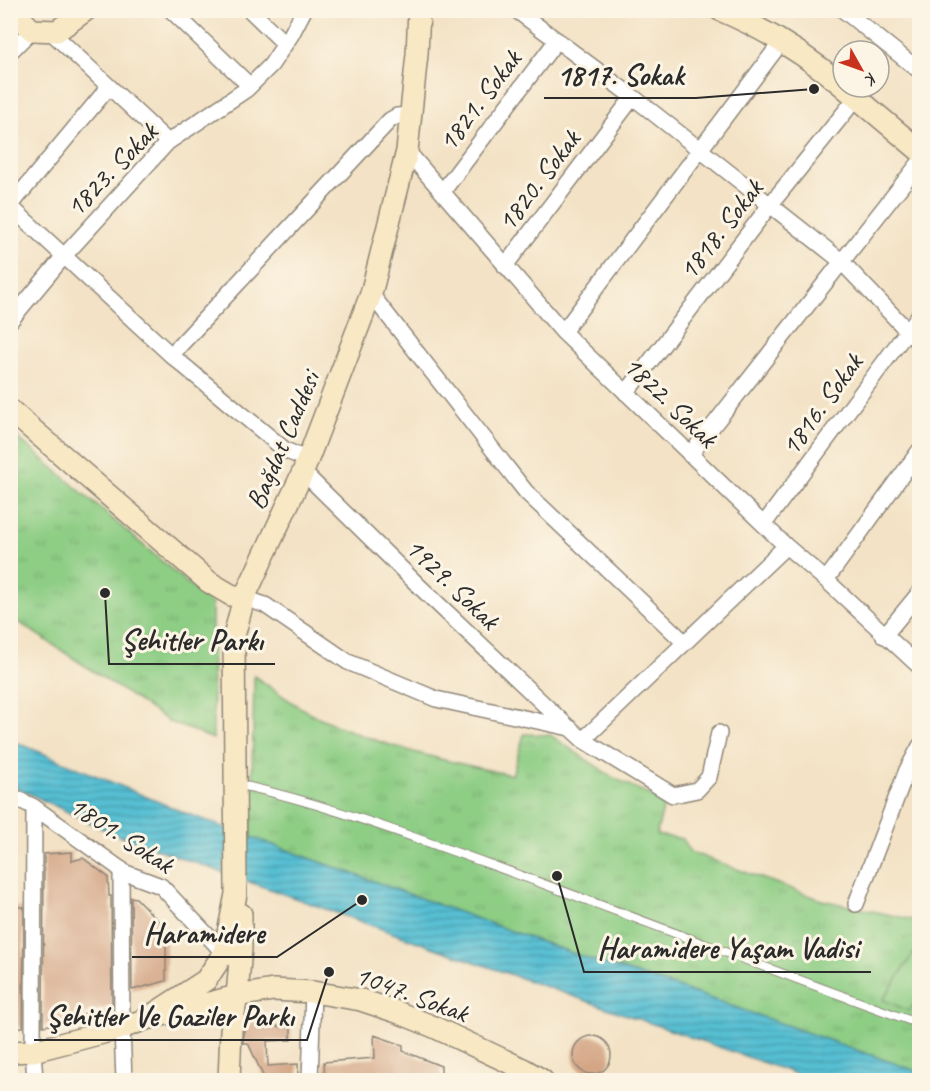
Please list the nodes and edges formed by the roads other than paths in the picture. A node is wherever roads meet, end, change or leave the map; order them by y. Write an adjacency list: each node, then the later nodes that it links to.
1 (12, 10): 10 (main road)
2 (86, 10): 10 (main road)
3 (171, 10): 17 (street)
4 (250, 10): 13 (street)
5 (304, 10): 13 (street, 1823. Sokak)
6 (419, 10): 22 (main road, Bağdat Caddesi)
7 (516, 10): 11 (street)
8 (843, 10): 15 (street)
9 (729, 12): 12 (main road)
10 (40, 30): 14 (street); 18 (street)
11 (557, 40): 19 (street); 28 (street, 1821. Sokak)
12 (782, 41): 16 (main road); 24 (street)
13 (285, 44): 17 (street, 1823. Sokak)
14 (10, 52)
15 (920, 71)
16 (831, 76)
17 (250, 86): 23 (street, 1823. Sokak)
18 (108, 88): 23 (street); 30 (street)
19 (633, 96): 24 (street); 33 (street, 1820. Sokak)
20 (842, 99): 29 (street, 1818. Sokak)
21 (858, 99): 26 (main road)
22 (412, 115): 25 (main road, Bağdat Caddesi); 40 (street)
23 (168, 142): 31 (street, 1823. Sokak)
24 (700, 149): 29 (street); 38 (street)
25 (407, 151): 28 (street, 1822. Sokak); 34 (main road, Bağdat Caddesi)
26 (920, 152)
27 (920, 162): 32 (street)
28 (443, 191): 33 (street, 1822. Sokak)
29 (770, 205): 32 (street); 41 (street, 1818. Sokak)
30 (10, 206): 31 (street, 1929. Sokak)
31 (64, 256): 36 (street, 1823. Sokak); 40 (street, 1929. Sokak)
32 (840, 260): 37 (street); 44 (street)
33 (505, 266): 38 (street, 1822. Sokak)
34 (371, 294): 45 (main road, Bağdat Caddesi); 52 (street)
35 (920, 314): 37 (street, 1816. Sokak)
36 (10, 321)
37 (907, 331): 39 (street); 46 (street, 1816. Sokak)
38 (563, 332): 41 (street, 1822. Sokak)
39 (920, 344)
40 (171, 355): 45 (street, 1929. Sokak)
41 (626, 393): 44 (street, 1822. Sokak)
42 (10, 410): 50 (main road)
43 (920, 450): 48 (street)
44 (690, 455): 46 (street, 1822. Sokak)
45 (306, 466): 50 (main road, Bağdat Caddesi); 54 (street, 1929. Sokak)
46 (764, 524): 47 (street, 1822. Sokak)
47 (786, 546): 48 (street, 1822. Sokak); 52 (street)
48 (826, 580): 51 (street, 1822. Sokak)
49 (920, 592): 51 (street)
50 (244, 598): 54 (street); 58 (main road, Bağdat Caddesi)
51 (884, 636): 53 (street, 1822. Sokak)
52 (684, 642): 56 (street)
53 (920, 667)
54 (570, 728): 56 (street, 1929. Sokak)
55 (719, 733): 56 (street, 1929. Sokak)
56 (583, 740)
57 (920, 746): 63 (street)
58 (235, 784): 62 (main road, Bağdat Caddesi); 68 (lane)
59 (10, 795): 60 (street, 1801. Sokak)
60 (34, 807): 61 (street, 1801. Sokak); 70 (street)
61 (121, 869): 64 (street, 1801. Sokak); 69 (street)
62 (236, 894): 64 (main road); 66 (main road)
63 (856, 904)
64 (224, 953): 67 (main road)
65 (313, 992): 66 (main road, 1047. Sokak); 75 (street); 76 (main road, 1047. Sokak)
66 (237, 996): 67 (main road, 1047. Sokak); 74 (main road)
67 (146, 1019): 69 (main road, 1047. Sokak)
68 (920, 1024)
69 (122, 1028): 70 (main road, 1047. Sokak); 73 (street)
70 (33, 1051): 71 (main road, 1047. Sokak); 72 (street)
71 (10, 1052)
72 (35, 1080)
73 (124, 1080)
74 (229, 1080)
75 (310, 1080)
76 (540, 1080)

